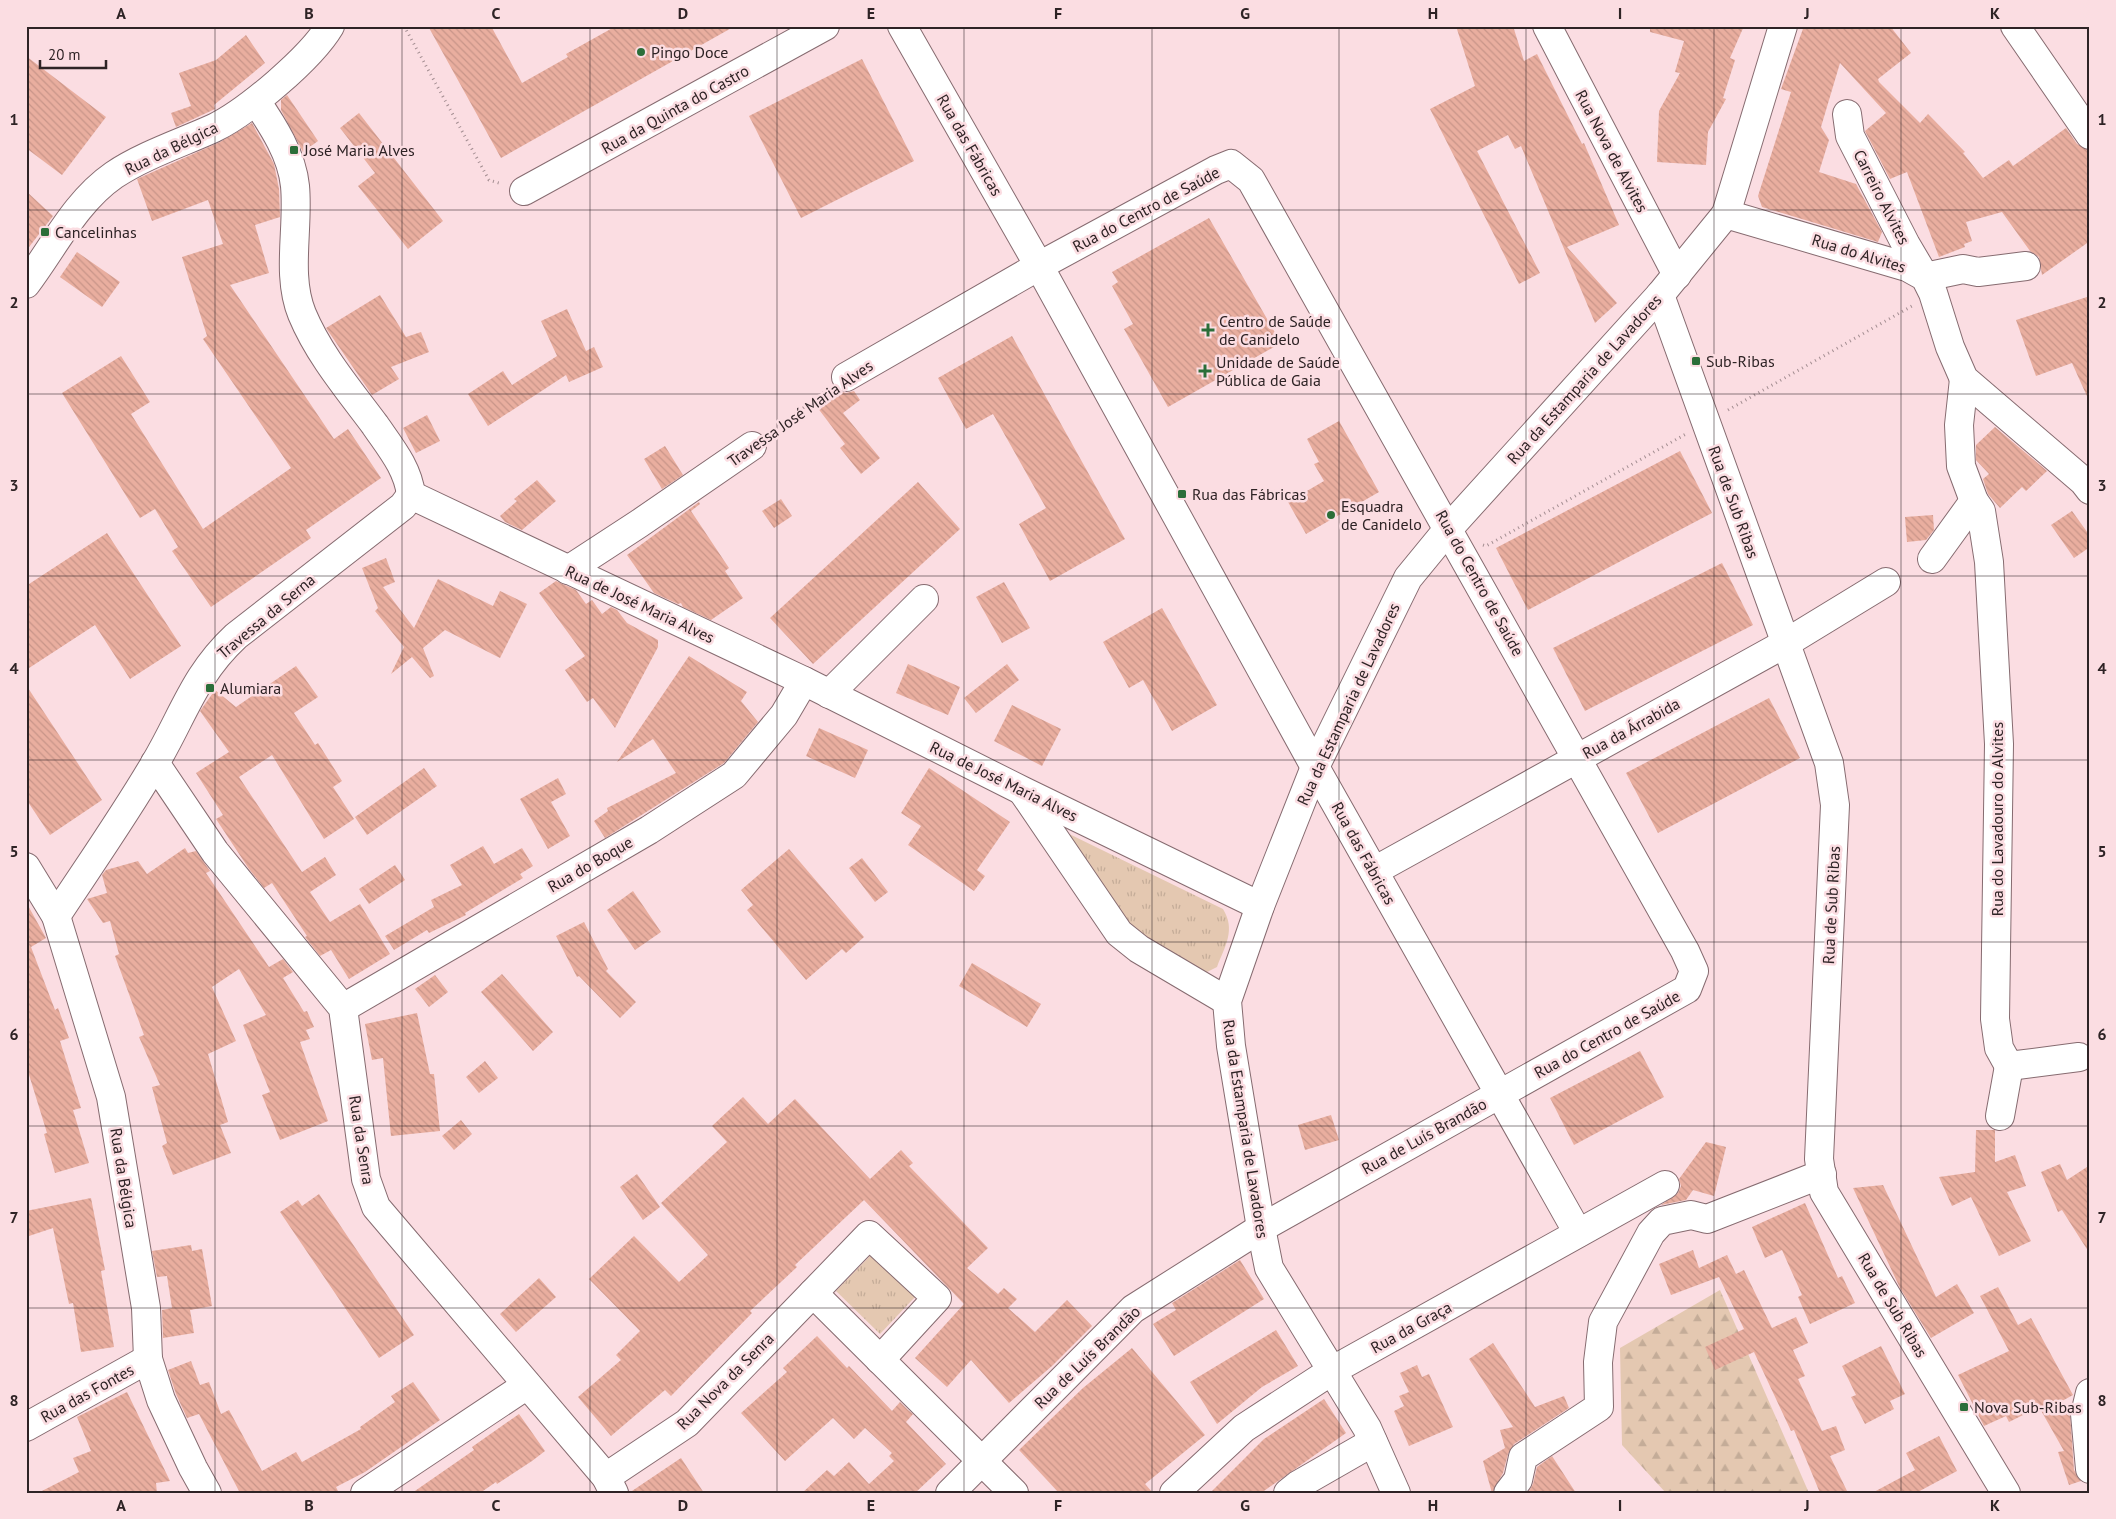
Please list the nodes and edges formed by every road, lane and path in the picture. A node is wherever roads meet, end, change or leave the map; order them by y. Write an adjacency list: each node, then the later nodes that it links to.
1 (330, 26): 8 (street, Rua da Bélgica)
2 (404, 26): 11 (path)
3 (825, 26): 11 (street, Rua da Quinta do Castro)
4 (902, 26): 13 (street, Rua das Fábricas)
5 (1547, 26): 17 (street, Rua Nova de Alvites)
6 (1784, 26): 12 (street, Rua da Estamparia de Lavadores)
7 (2015, 26): 10 (street)
8 (256, 100): 16 (street, Rua da Bélgica); 22 (street)
9 (1847, 114): 15 (street, Carreiro Alvites)
10 (2090, 135)
11 (524, 191)
12 (1726, 214): 15 (street, Rua do Alvites); 17 (street, Rua da Estamparia de Lavadores)
13 (1039, 266): 18 (street, Travessa José Maria Alves); 24 (street, Rua do Centro de Saúde); 34 (street, Rua das Fábricas)
14 (2026, 266): 15 (street)
15 (1925, 277): 19 (street, Rua do Alvites)
16 (28, 278)
17 (1668, 285): 24 (street, Rua da Estamparia de Lavadores); 29 (street, Rua de Sub Ribas)
18 (846, 377): 20 (path, Travessa José Maria Alves)
19 (1964, 380): 21 (street, Rua do Alvites); 23 (street, Rua do Lavadouro do Alvites)
20 (752, 446): 26 (street, Travessa José Maria Alves)
21 (2090, 490)
22 (411, 495): 26 (street, Rua de José Maria Alves); 33 (street, Travessa da Serna)
23 (1974, 501): 25 (street); 43 (street, Rua do Lavadouro do Alvites)
24 (1449, 528): 32 (street, Rua do Centro de Saúde); 34 (street, Rua da Estamparia de Lavadores)
25 (1932, 559)
26 (568, 570): 30 (street, Rua de José Maria Alves)
27 (1886, 582): 29 (street, Rua da Árrabida)
28 (924, 599): 31 (street)
29 (1786, 643): 32 (street, Rua da Árrabida); 46 (street, Rua de Sub Ribas)
30 (804, 681): 31 (street, Rua de José Maria Alves); 41 (street, Rua do Boque)
31 (829, 694): 35 (street, Rua de José Maria Alves)
32 (1577, 758): 37 (street, Rua da Árrabida); 44 (street, Rua do Centro de Saúde)
33 (155, 764): 39 (street, Travessa da Serna); 41 (street)
34 (1315, 767): 37 (street, Rua das Fábricas); 38 (street, Rua da Estamparia de Lavadores)
35 (1023, 791): 38 (street, Rua de José Maria Alves); 40 (street)
36 (26, 867): 39 (street, Rua da Bélgica)
37 (1374, 871): 44 (street, Rua das Fábricas)
38 (1260, 906): 40 (street, Rua da Estamparia de Lavadores)
39 (56, 916): 51 (street, Rua da Bélgica)
40 (1227, 1001): 48 (street, Rua da Estamparia de Lavadores)
41 (343, 1008): 54 (street, Rua da Senra)
42 (2079, 1057): 43 (street)
43 (2009, 1066): 45 (street)
44 (1500, 1093): 48 (street, Rua de Luís Brandão); 49 (street, Rua das Fábricas)
45 (2000, 1116)
46 (1822, 1174): 68 (street); 69 (street, Rua de Sub Ribas)
47 (1665, 1185): 49 (street, Rua da Graça)
48 (1261, 1228): 53 (street, Rua da Estamparia de Lavadores); 58 (street, Rua de Luís Brandão)
49 (1578, 1233): 53 (street, Rua da Graça)
50 (813, 1293): 52 (street); 52 (street, Rua Nova da Senra); 60 (street, Rua Nova da Senra)
51 (148, 1359): 56 (street, Rua das Fontes); 61 (street, Rua da Bélgica)
52 (880, 1360): 58 (street)
53 (1333, 1370): 57 (street, Rua da Estamparia de Lavadores); 65 (street, Rua da Graça)
54 (527, 1385): 60 (street, Rua da Senra); 62 (street)
55 (2090, 1394): 59 (street)
56 (26, 1427)
57 (1373, 1442): 66 (street); 67 (street, Rua da Estamparia de Lavadores)
58 (982, 1461): 63 (street, Rua de Luís Brandão); 64 (street)
59 (2090, 1469)
60 (610, 1485)
61 (207, 1493)
62 (365, 1493)
63 (950, 1493)
64 (1014, 1493)
65 (1174, 1493)
66 (1288, 1493)
67 (1396, 1493)
68 (1508, 1493)
69 (2006, 1493)

